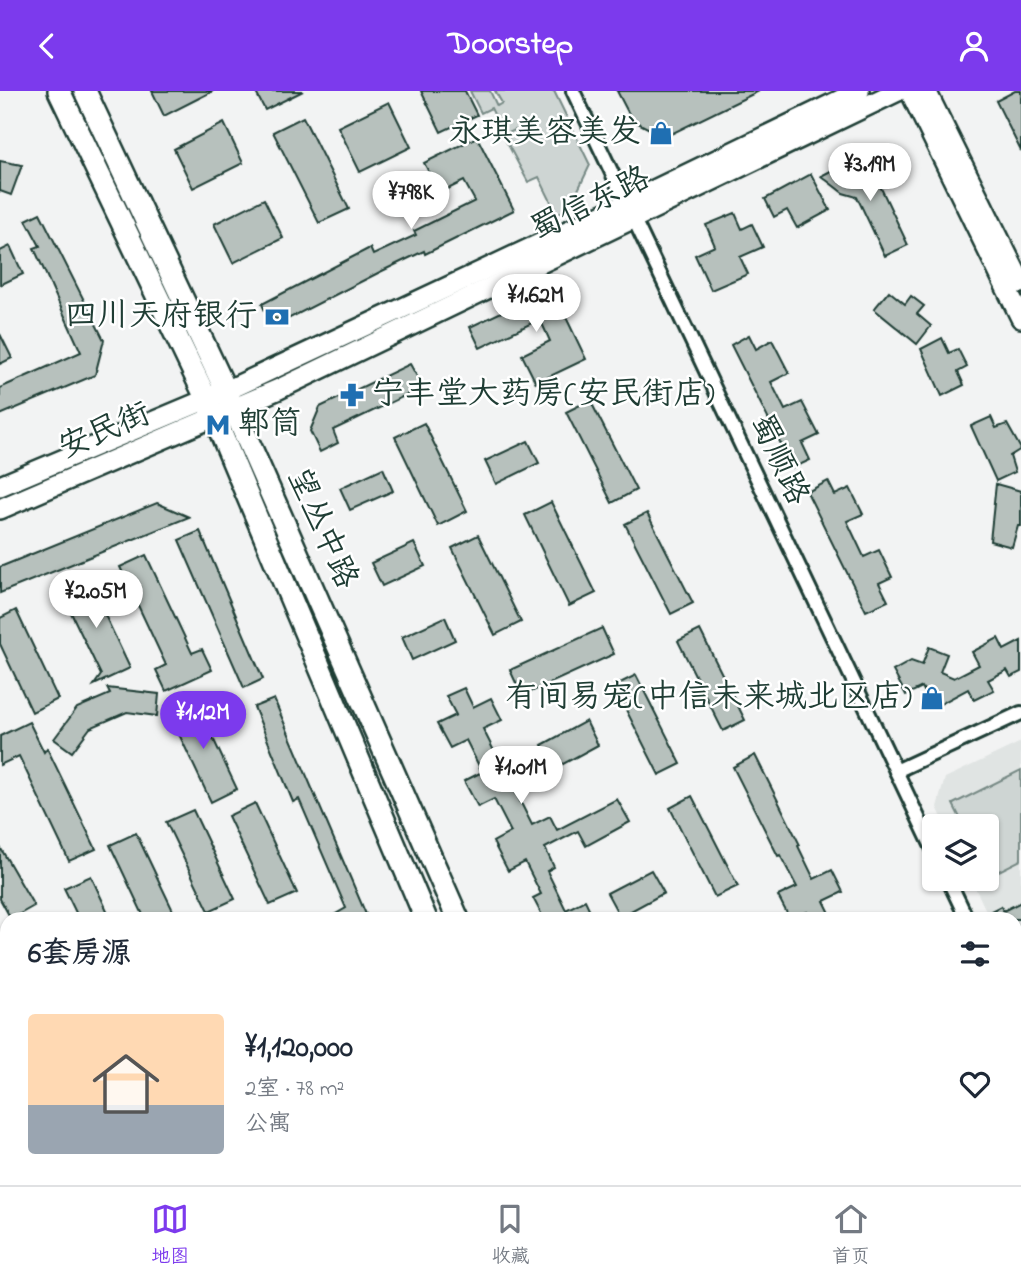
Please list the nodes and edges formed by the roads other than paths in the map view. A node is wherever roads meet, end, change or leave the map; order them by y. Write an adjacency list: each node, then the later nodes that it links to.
1 (59, 91): 12 (main road, 望丛中路)
2 (85, 91): 11 (main road, 望丛中路)
3 (573, 91): 8 (street, 蜀顺路)
4 (859, 91): 8 (main road, 蜀信东路)
5 (898, 91): 8 (main road, 蜀信东路)
6 (910, 91): 10 (main road)
7 (926, 91): 9 (main road)
8 (630, 210): 11 (main road, 蜀信东路); 16 (street, 蜀顺路)
9 (1021, 282)
10 (1021, 317)
11 (230, 400): 12 (main road, 安民街); 20 (main road, 望丛中路)
12 (210, 409): 13 (main road, 安民街); 14 (main road, 安民街); 19 (main road, 望丛中路)
13 (0, 486)
14 (0, 509)
15 (1021, 713): 16 (street)
16 (897, 771): 17 (street, 蜀顺路)
17 (922, 825)
18 (954, 891): 21 (street)
19 (423, 912)
20 (455, 912)
21 (964, 912)

